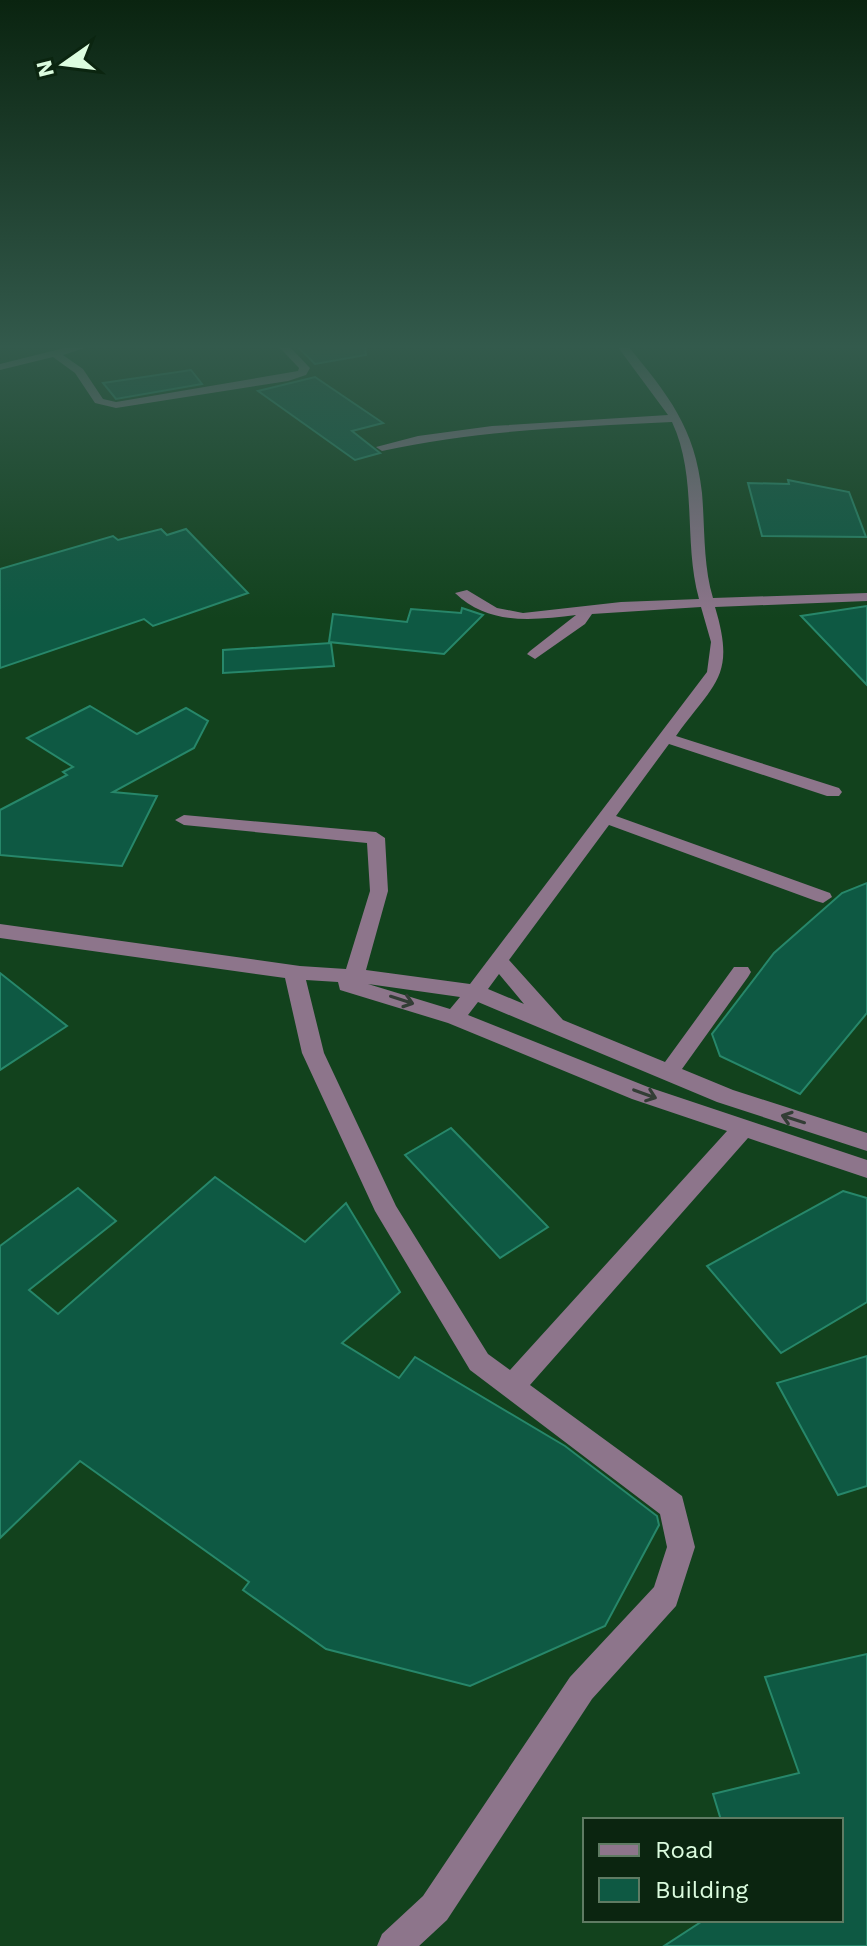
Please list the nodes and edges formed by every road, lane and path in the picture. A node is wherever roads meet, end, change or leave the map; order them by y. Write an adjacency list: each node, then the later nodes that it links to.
1 (440, 437): 3 (street)
2 (683, 437): 6 (street)
3 (382, 447)
4 (462, 593): 7 (street)
5 (867, 597): 6 (street)
6 (708, 601): 7 (street); 9 (street)
7 (587, 610): 8 (street)
8 (535, 654)
9 (666, 738): 10 (street); 11 (street)
10 (833, 792)
11 (606, 818): 13 (street); 15 (street)
12 (184, 820): 18 (street)
13 (823, 897)
14 (0, 931): 16 (street)
15 (499, 960): 19 (street); 21 (street)
16 (297, 972): 18 (street); 20 (street, one-way to 20); 26 (street)
17 (741, 972): 22 (street)
18 (354, 976): 19 (street)
19 (475, 992): 20 (street); 21 (street)
20 (455, 1018): 23 (street, one-way to 23)
21 (562, 1028): 22 (street)
22 (669, 1072): 24 (street, one-way to 22)
23 (742, 1129): 25 (street); 26 (street)
24 (867, 1142)
25 (867, 1169)
26 (511, 1387): 27 (street)
27 (394, 1946)

